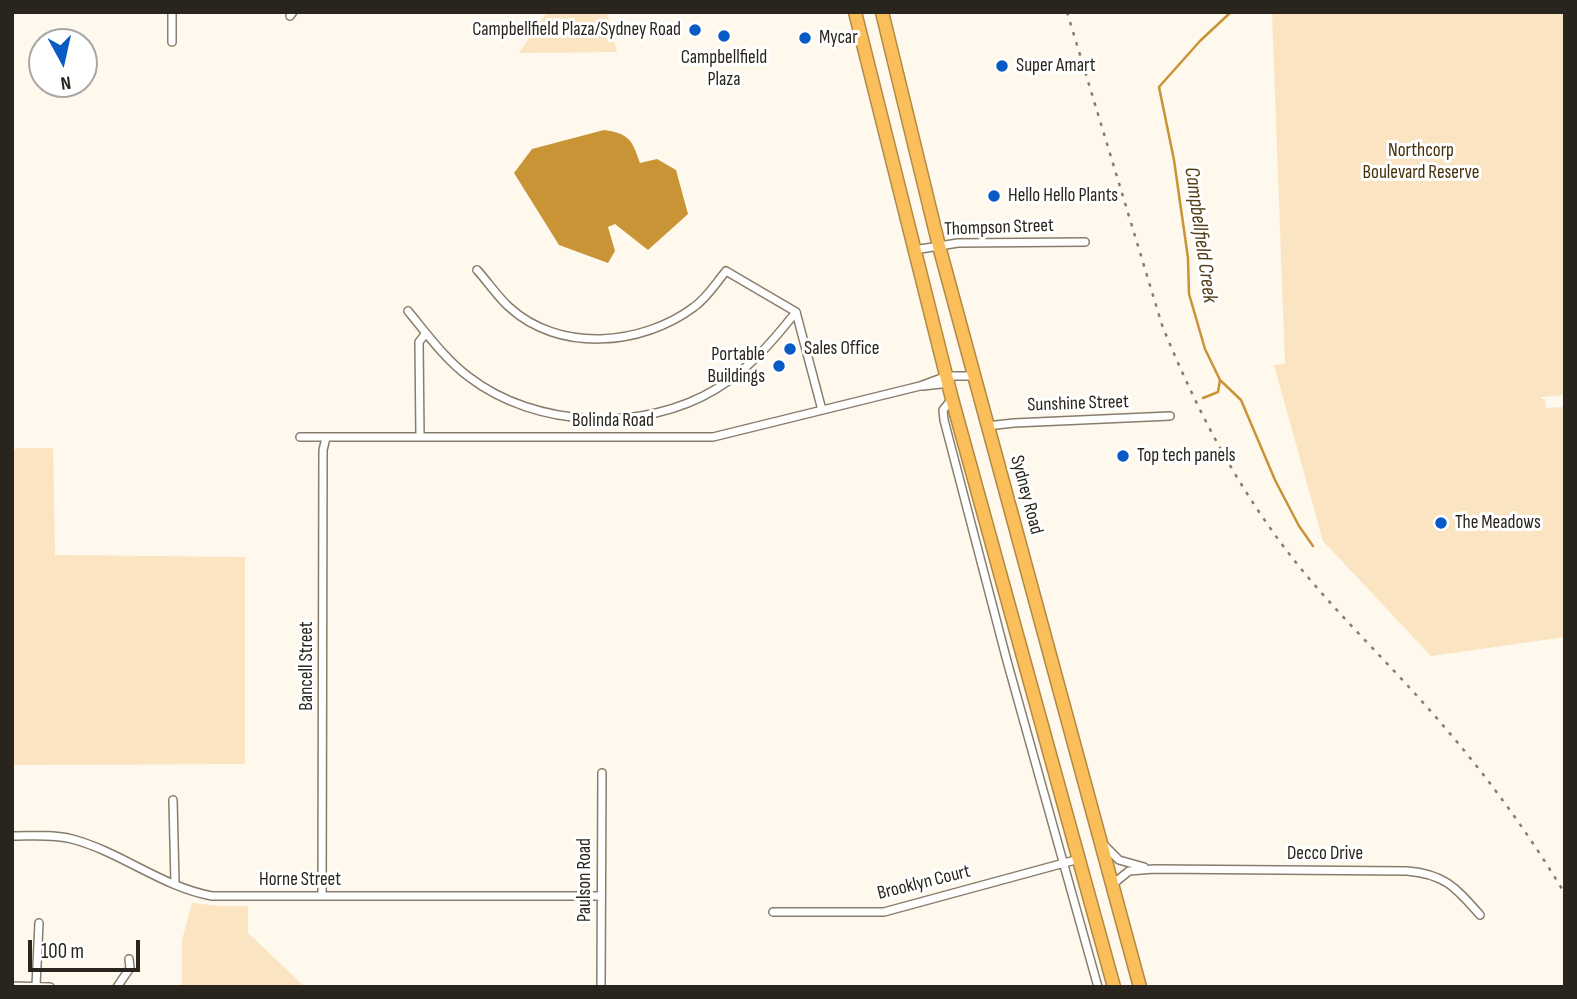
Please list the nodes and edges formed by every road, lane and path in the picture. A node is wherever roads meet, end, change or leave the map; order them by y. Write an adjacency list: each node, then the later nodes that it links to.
1 (172, 12): 4 (street)
2 (855, 12): 7 (highway)
3 (882, 12): 6 (highway, Sydney Road)
4 (172, 42)
5 (1084, 242): 6 (street, Thompson Street)
6 (939, 246): 7 (street, Thompson Street); 12 (highway, Sydney Road)
7 (914, 250): 13 (highway)
8 (477, 271): 10 (street)
9 (408, 311): 11 (street)
10 (796, 312): 11 (street); 15 (street)
11 (426, 333): 20 (street)
12 (974, 376): 13 (street, Bolinda Road); 17 (highway, Sydney Road)
13 (948, 380): 14 (highway); 15 (street, Bolinda Road)
14 (952, 399): 21 (highway); 22 (street)
15 (822, 410): 20 (street, Bolinda Road)
16 (1171, 416): 17 (street, Sunshine Street)
17 (987, 426): 26 (highway, Sydney Road)
18 (300, 437): 19 (street, Bolinda Road)
19 (326, 438): 20 (street, Bolinda Road); 32 (street, Bancell Street)
20 (420, 438)
21 (1015, 628): 22 (street); 27 (highway)
22 (1000, 632): 28 (street)
23 (602, 773): 33 (street, Paulson Road)
24 (173, 800): 30 (street)
25 (12, 836): 30 (street, Horne Street)
26 (1101, 842): 29 (street, Decco Drive); 31 (highway, Sydney Road)
27 (1079, 859): 28 (street, Brooklyn Court); 44 (highway)
28 (1064, 863): 34 (street, Brooklyn Court); 40 (street)
29 (1154, 869): 31 (street, Decco Drive); 35 (street, Decco Drive)
30 (175, 884): 32 (street, Horne Street)
31 (1113, 884): 45 (highway, Sydney Road)
32 (322, 894): 33 (street, Horne Street)
33 (600, 896): 43 (street, Paulson Road)
34 (773, 912)
35 (1480, 915)
36 (39, 923): 39 (street)
37 (129, 959): 42 (street)
38 (12, 986): 39 (street)
39 (36, 986): 41 (street)
40 (1098, 986)
41 (50, 987)
42 (117, 987)
43 (601, 987)
44 (1114, 987)
45 (1140, 987)

